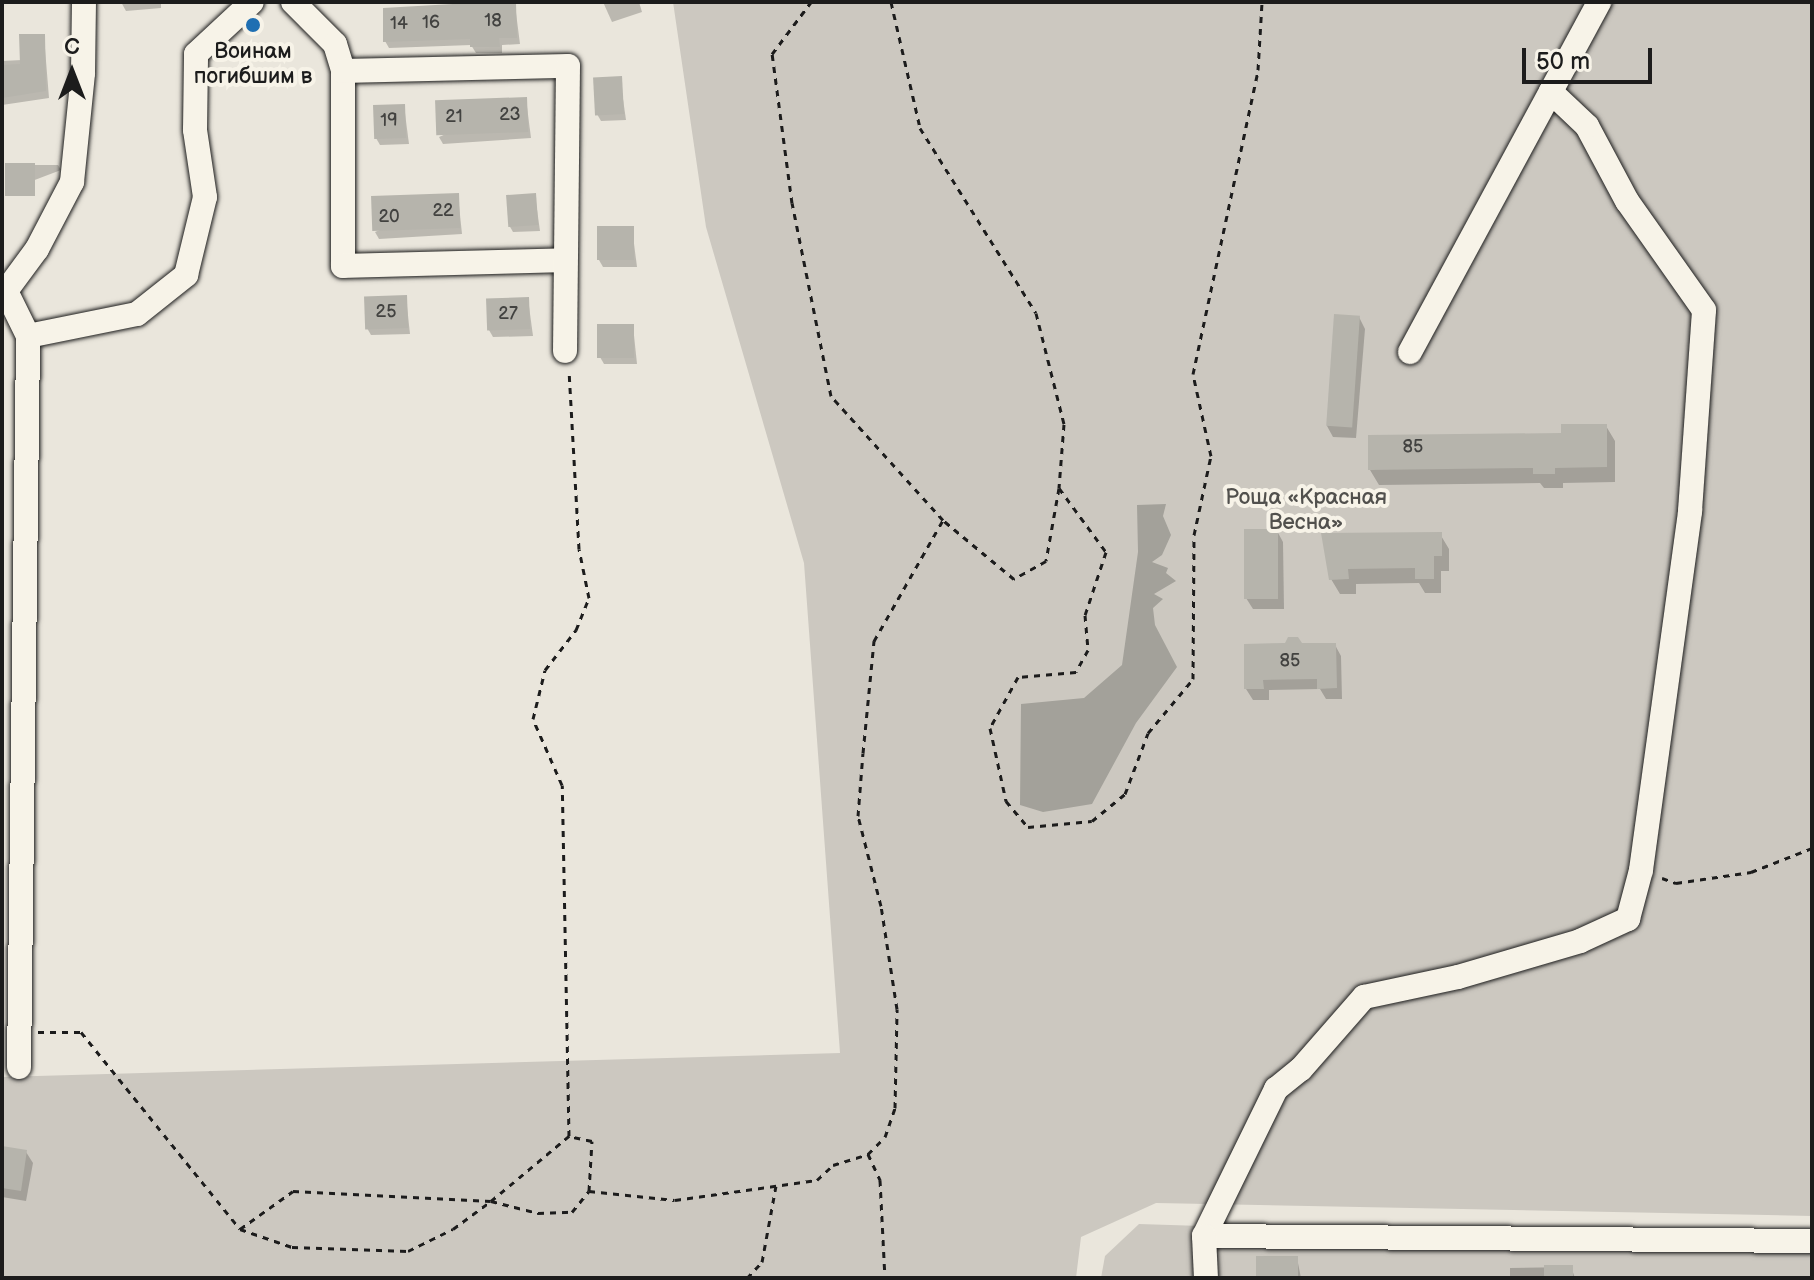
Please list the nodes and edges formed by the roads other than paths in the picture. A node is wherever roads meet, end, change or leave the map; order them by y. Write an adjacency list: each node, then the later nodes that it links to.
1 (84, 2): 8 (street)
2 (252, 2): 9 (street)
3 (293, 2): 5 (street)
4 (1599, 2): 6 (street)
5 (343, 71): 7 (street); 7 (street)
6 (1551, 92): 11 (street); 13 (street)
7 (565, 260): 10 (street)
8 (4, 293): 9 (street)
9 (28, 336): 12 (street)
10 (565, 351)
11 (1410, 352)
12 (19, 1067)
13 (1204, 1236): 14 (street); 15 (street)
14 (1812, 1241)
15 (1206, 1278)

